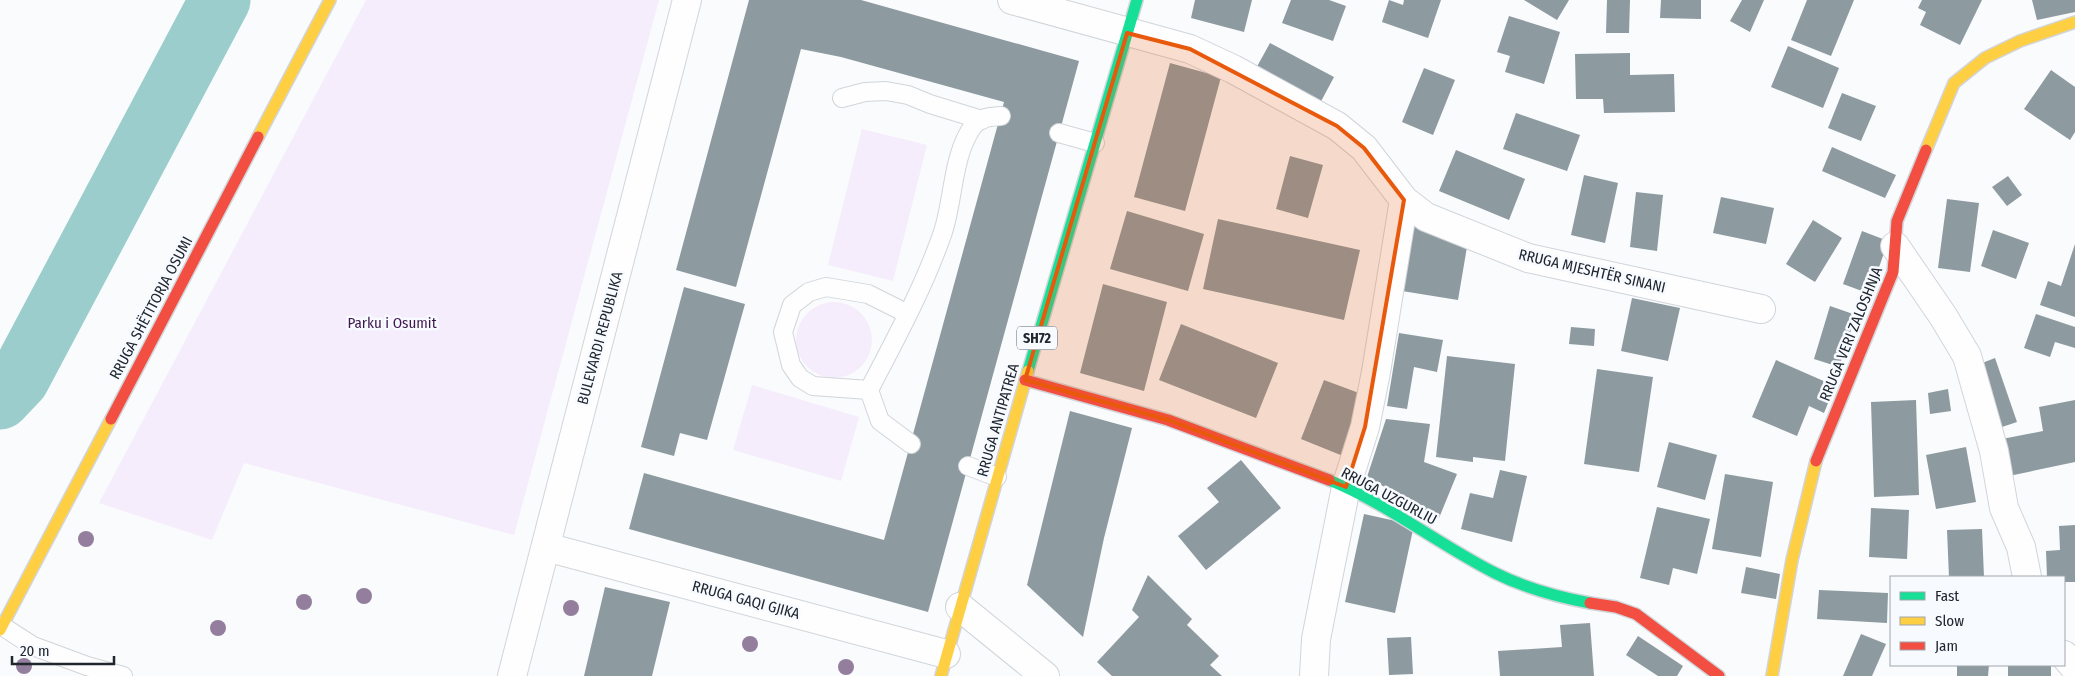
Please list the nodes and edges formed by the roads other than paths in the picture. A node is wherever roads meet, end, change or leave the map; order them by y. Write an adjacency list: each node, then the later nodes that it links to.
1 (330, 0): 25 (street, RRUGA SHËTITORJA OSUMI)
2 (688, 0): 22 (street, BULEVARDI REPUBLIKA)
3 (1012, 0): 6 (street, RRUGA MJESHTËR SINANI)
4 (1137, 0): 6 (street, RRUGA ANTIPATREA / SH72)
5 (2075, 22): 13 (street, RRUGA VERI ZALOSHNJA)
6 (1127, 33): 11 (street, RRUGA ANTIPATREA / SH72); 12 (street, RRUGA MJESHTËR SINANI)
7 (842, 98): 9 (lane)
8 (1001, 116): 9 (lane)
9 (982, 120): 15 (lane)
10 (1059, 133): 11 (lane)
11 (1094, 143): 16 (street, RRUGA ANTIPATREA / SH72)
12 (1404, 200): 14 (street, RRUGA MJESHTËR SINANI); 21 (street)
13 (1895, 246): 23 (street); 34 (street, RRUGA VERI ZALOSHNJA)
14 (1761, 309)
15 (908, 314): 17 (lane); 17 (lane)
16 (1025, 380): 20 (street, RRUGA ANTIPATREA / SH72); 21 (street, RRUGA UZGURLIU)
17 (868, 390): 18 (lane)
18 (911, 444)
19 (968, 466): 20 (lane)
20 (997, 477): 24 (street, RRUGA ANTIPATREA / SH72)
21 (1346, 487): 32 (street); 33 (street, RRUGA UZGURLIU)
22 (546, 547): 27 (street, RRUGA GAQI GJIKA); 30 (street, BULEVARDI REPUBLIKA)
23 (2027, 576)
24 (960, 607): 27 (street, RRUGA ANTIPATREA / SH72); 31 (street)
25 (1, 628): 29 (lane)
26 (2065, 656): 28 (street)
27 (944, 665)
28 (2075, 668)
29 (123, 676)
30 (512, 676)
31 (1045, 676)
32 (1314, 676)
33 (1719, 676)
34 (1772, 676)

